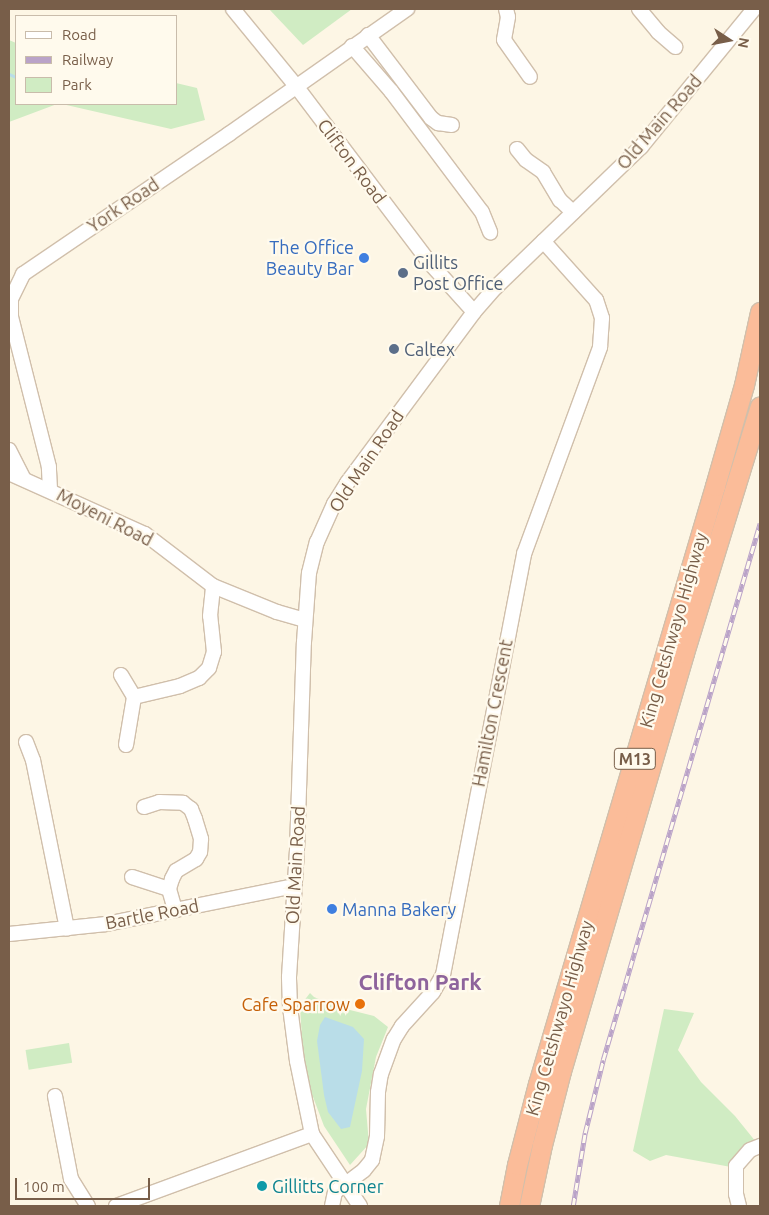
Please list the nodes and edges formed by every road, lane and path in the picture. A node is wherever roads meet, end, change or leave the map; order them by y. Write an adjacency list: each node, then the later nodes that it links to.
1 (233, 9): 10 (street, Clifton Road)
2 (407, 9): 6 (street, York Road)
3 (506, 9): 9 (street)
4 (639, 9): 8 (street)
5 (754, 9): 13 (street, Old Main Road)
6 (368, 35): 7 (street, York Road); 11 (street)
7 (352, 46): 10 (street, York Road); 14 (street)
8 (675, 47)
9 (530, 77)
10 (296, 86): 16 (street, Clifton Road); 21 (street, York Road)
11 (452, 125)
12 (517, 149): 13 (street)
13 (573, 212): 15 (street, Old Main Road)
14 (490, 232)
15 (544, 241): 16 (street, Old Main Road); 39 (street, Hamilton Crescent)
16 (474, 312): 23 (street, Old Main Road)
17 (760, 312): 38 (highway, King Cetshwayo Highway / M13)
18 (760, 406): 46 (highway, King Cetshwayo Highway / M13)
19 (9, 450): 20 (street)
20 (13, 477): 21 (street, Moyeni Road)
21 (50, 489): 22 (street, Moyeni Road)
22 (213, 586): 23 (street, Moyeni Road); 25 (street)
23 (305, 620): 30 (street, Old Main Road)
24 (121, 675): 25 (street)
25 (134, 697): 27 (street)
26 (26, 742): 33 (street)
27 (126, 745)
28 (144, 807): 31 (street)
29 (132, 877): 31 (street)
30 (294, 886): 32 (street, Bartle Road); 36 (street, Old Main Road)
31 (169, 889): 32 (street)
32 (175, 910): 33 (street, Bartle Road)
33 (67, 929): 34 (street, Bartle Road)
34 (9, 934)
35 (55, 1096): 40 (street)
36 (312, 1134): 39 (street, Old Main Road); 41 (street)
37 (760, 1146): 47 (street)
38 (517, 1165): 44 (highway); 45 (highway, King Cetshwayo Highway / M13)
39 (344, 1184): 42 (street); 43 (street, Old Main Road)
40 (88, 1206)
41 (116, 1206)
42 (332, 1206)
43 (360, 1206)
44 (503, 1206)
45 (510, 1206)
46 (529, 1206)
47 (740, 1206)

